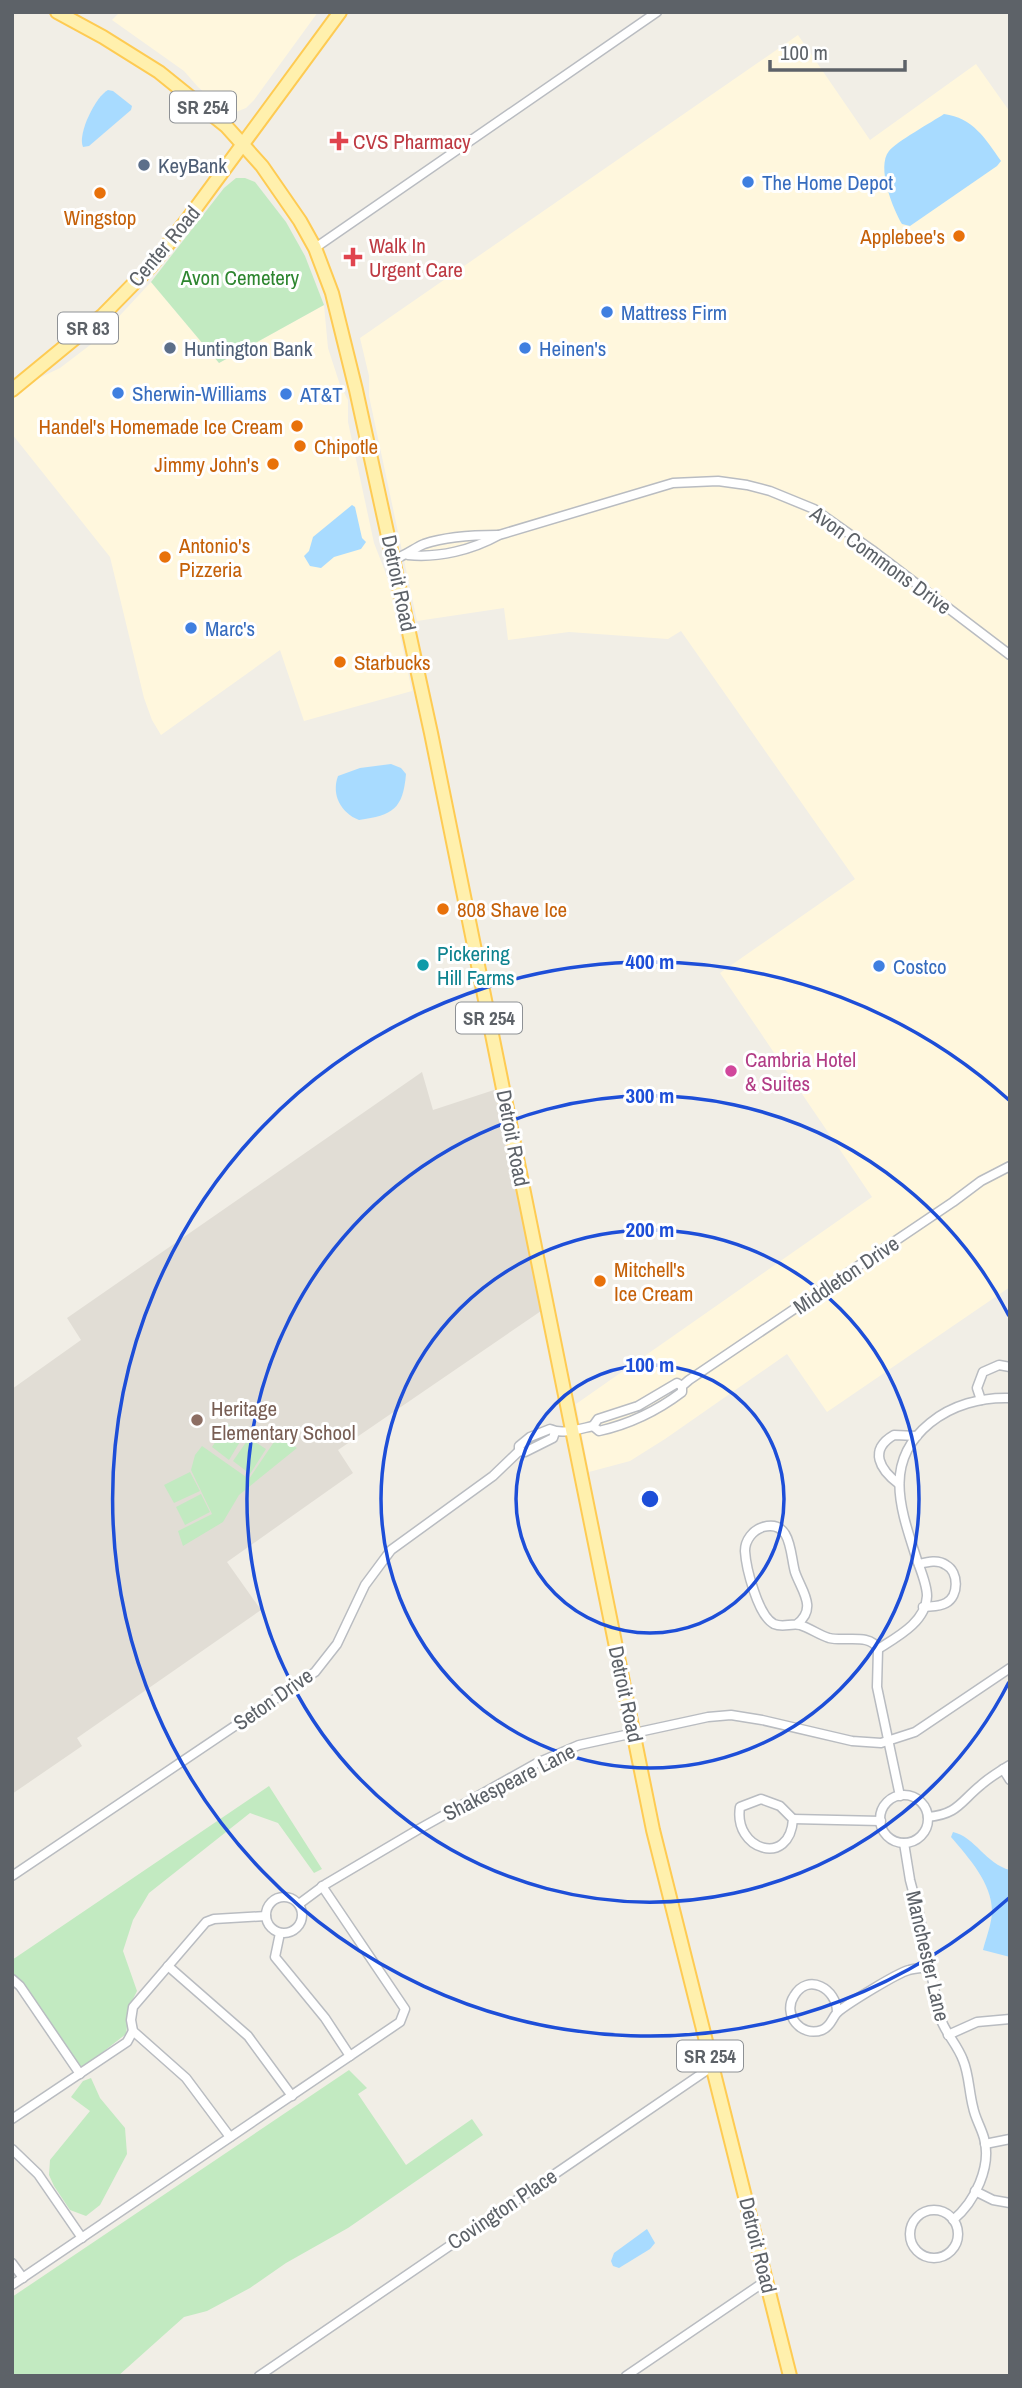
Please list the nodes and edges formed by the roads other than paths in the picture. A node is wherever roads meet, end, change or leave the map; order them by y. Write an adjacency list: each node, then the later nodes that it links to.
1 (57, 12): 4 (main road, Detroit Road / SR 254)
2 (340, 12): 4 (main road, Center Road / SR 83)
3 (657, 12): 5 (street)
4 (243, 144): 5 (main road, Detroit Road / SR 254); 6 (main road, Center Road / SR 83)
5 (315, 248): 7 (main road, Detroit Road / SR 254)
6 (12, 390)
7 (394, 559): 8 (street, Avon Commons Drive); 13 (main road, Detroit Road / SR 254)
8 (1010, 654)
9 (1010, 1166): 13 (street, Middleton Drive)
10 (1010, 1367): 12 (street)
11 (1010, 1398): 12 (street)
12 (981, 1400): 14 (street)
13 (572, 1431): 21 (main road, Detroit Road / SR 254); 30 (street, Seton Drive)
14 (917, 1436): 15 (street); 15 (street)
15 (898, 1483): 16 (street)
16 (919, 1564): 17 (street); 17 (street)
17 (923, 1607): 19 (street)
18 (797, 1624): 18 (street); 19 (street)
19 (878, 1650): 22 (street)
20 (1010, 1668): 22 (street, Shakespeare Lane)
21 (634, 1734): 22 (street, Shakespeare Lane); 31 (street, Shakespeare Lane); 43 (main road, Detroit Road / SR 254)
22 (888, 1741): 25 (street)
23 (1006, 1767): 24 (street); 26 (street)
24 (1010, 1780)
25 (900, 1796): 26 (street); 28 (street)
26 (928, 1817): 29 (street)
27 (793, 1819): 27 (street); 28 (street)
28 (881, 1821): 29 (street)
29 (904, 1843): 36 (street, Manchester Lane)
30 (12, 1876)
31 (322, 1886): 32 (street, Shakespeare Lane); 42 (street)
32 (299, 1904): 33 (street); 34 (street)
33 (266, 1916): 34 (street); 35 (street)
34 (280, 1933): 42 (street)
35 (168, 1966): 40 (street); 45 (street)
36 (930, 1968): 38 (street); 41 (street, Manchester Lane)
37 (12, 1979): 44 (street)
38 (837, 2012): 38 (street)
39 (1010, 2019): 41 (street)
40 (132, 2031): 44 (street); 48 (street)
41 (948, 2035): 50 (street, Manchester Lane)
42 (350, 2056): 45 (street)
43 (713, 2066): 58 (main road, Detroit Road / SR 254); 60 (street, Covington Place)
44 (80, 2074): 47 (street)
45 (292, 2095): 48 (street)
46 (12, 2105): 47 (street)
47 (16, 2117)
48 (230, 2137): 55 (street)
49 (1010, 2139): 50 (street)
50 (985, 2144): 52 (street, Manchester Lane)
51 (12, 2149): 55 (street)
52 (975, 2191): 53 (street); 54 (street, Manchester Lane)
53 (1010, 2203)
54 (953, 2220): 54 (street)
55 (82, 2238): 57 (street)
56 (12, 2263): 57 (street)
57 (23, 2278): 59 (street)
58 (767, 2280): 61 (street); 62 (main road, Detroit Road / SR 254)
59 (12, 2286)
60 (260, 2376)
61 (625, 2376)
62 (790, 2376)

